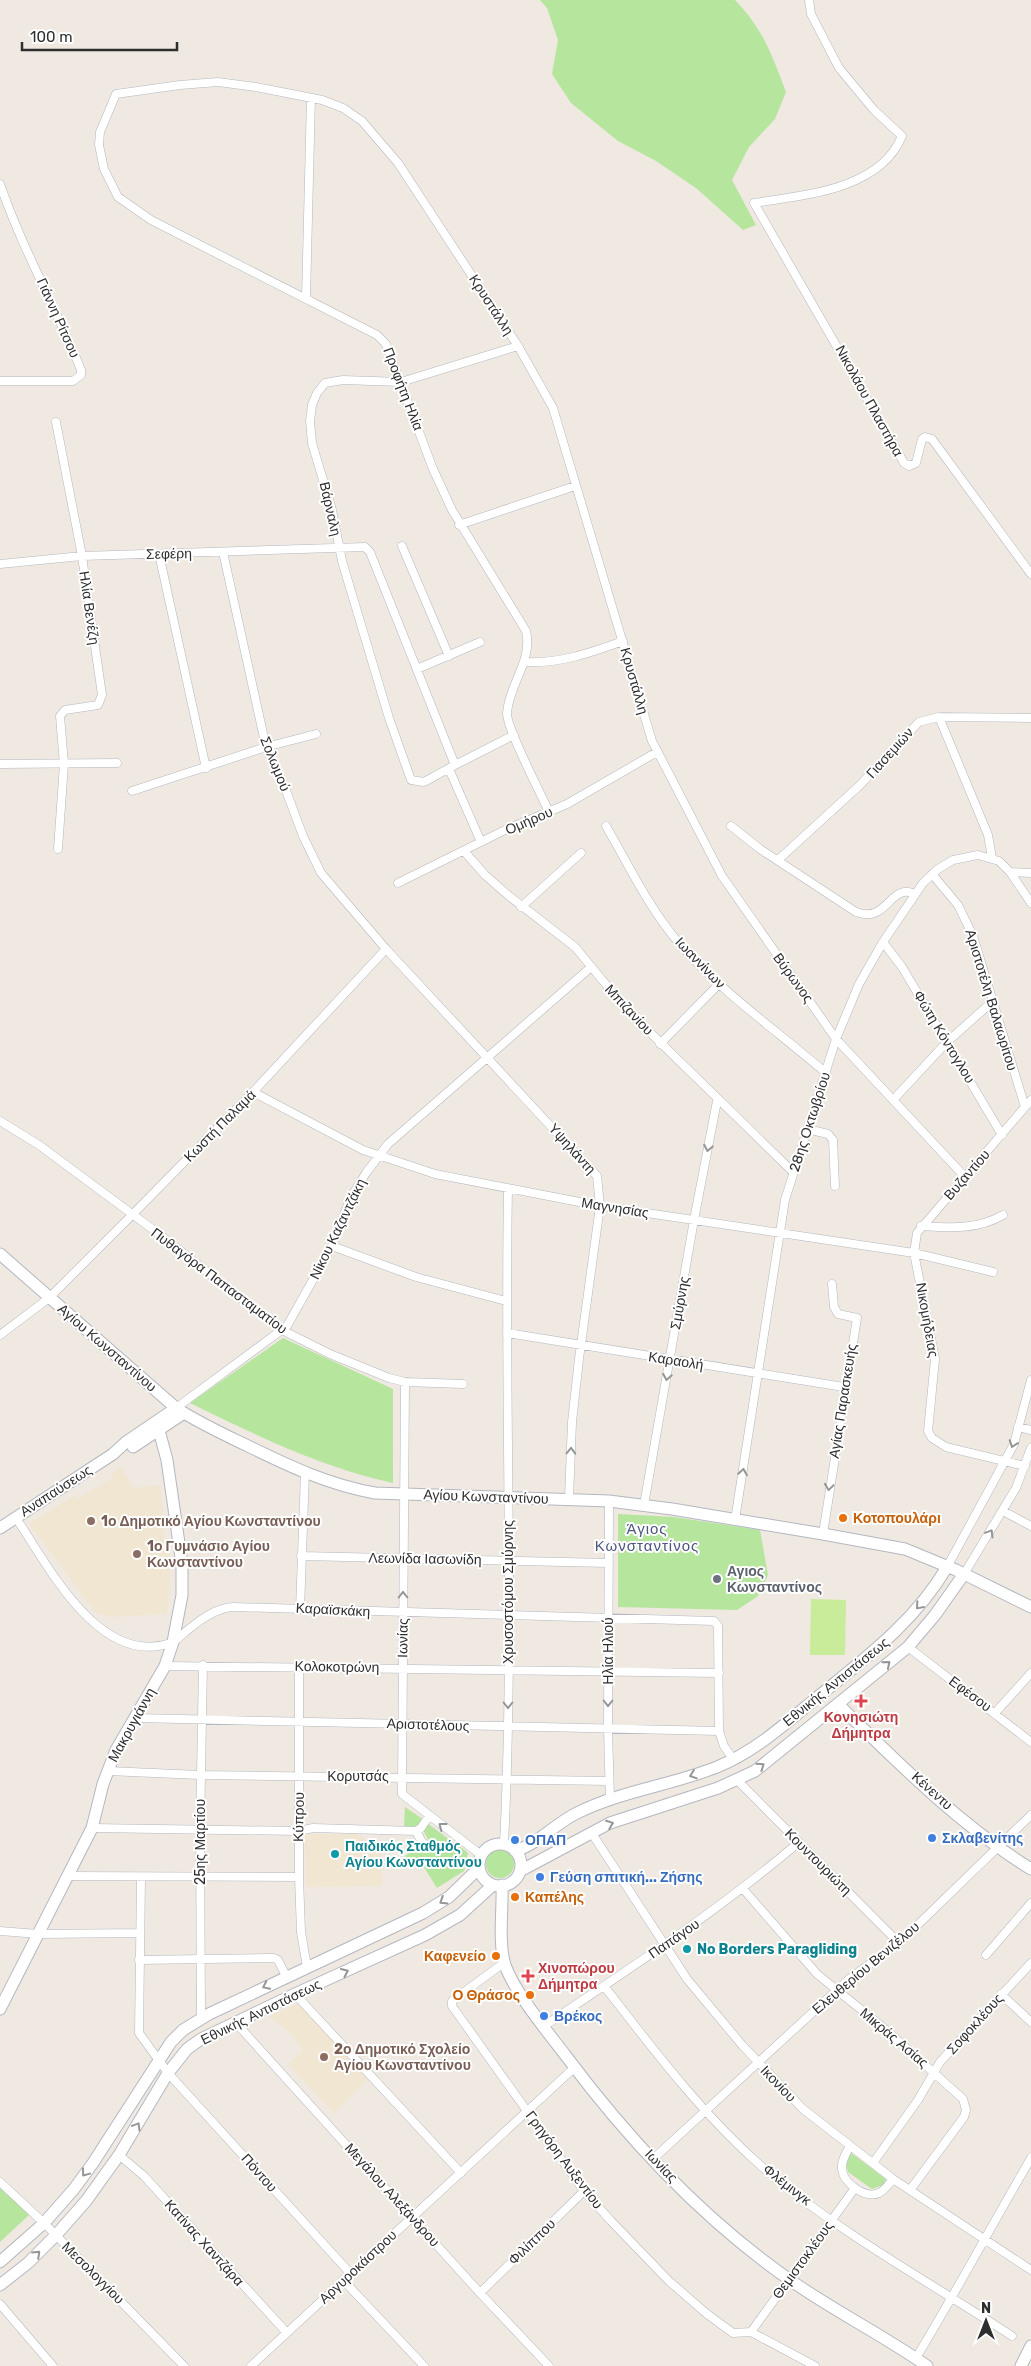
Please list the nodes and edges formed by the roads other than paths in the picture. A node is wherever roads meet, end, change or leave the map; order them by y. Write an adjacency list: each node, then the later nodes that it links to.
1 (809, 0): 18 (street, Νικολάου Πλαστήρα)
2 (116, 94): 3 (street, Κρυστάλλη); 5 (street, Προφήτη Ηλία)
3 (311, 98): 5 (street); 6 (street, Κρυστάλλη)
4 (0, 184): 7 (street, Γιάννη Ρίτσου)
5 (306, 298): 8 (street, Προφήτη Ηλία)
6 (518, 346): 8 (street, Βάρναλη); 10 (street, Κρυστάλλη)
7 (0, 381)
8 (402, 382): 11 (street, Προφήτη Ηλία); 13 (street, Βάρναλη)
9 (56, 422): 16 (street, Ηλία Βενέζη)
10 (575, 486): 11 (street); 20 (street, Κρυστάλλη)
11 (459, 525): 22 (street, Προφήτη Ηλία)
12 (402, 546): 21 (street)
13 (339, 549): 14 (street, Σεφέρη); 23 (street, Σεφέρη); 33 (street, Βάρναλη)
14 (223, 552): 15 (street, Σεφέρη); 28 (street, Σολωμού)
15 (158, 554): 16 (street, Σεφέρη); 34 (street)
16 (82, 556): 17 (street, Σεφέρη); 32 (street, Ηλία Βενέζη)
17 (0, 564)
18 (1031, 574)
19 (480, 642): 21 (street)
20 (623, 642): 22 (street); 29 (street, Κρυστάλλη)
21 (449, 656): 23 (street)
22 (524, 662): 27 (street, Προφήτη Ηλία)
23 (417, 669): 33 (street, Σεφέρη)
24 (939, 717): 25 (street, Γιασεμιών); 43 (street); 44 (street, Γιασεμιών)
25 (1031, 718)
26 (316, 734): 28 (street)
27 (514, 735): 33 (street); 36 (street, Προφήτη Ηλία)
28 (266, 747): 34 (street); 53 (street, Σολωμού)
29 (656, 752): 36 (street, Ομήρου); 57 (street, Βύρωνος)
30 (117, 762): 32 (street)
31 (0, 764): 32 (street)
32 (64, 764): 40 (street)
33 (452, 767): 39 (street, Σεφέρη)
34 (206, 768): 35 (street)
35 (132, 791)
36 (549, 812): 39 (street, Ομήρου)
37 (606, 826): 55 (street, Ιωαννίνων)
38 (731, 826): 44 (street)
39 (481, 842): 41 (street, Ομήρου)
40 (58, 850)
41 (464, 851): 48 (street, Ομήρου); 51 (street, Μπιζανίου)
42 (581, 853): 51 (street)
43 (992, 858): 45 (street); 47 (street, 28ης Οκτωβρίου)
44 (778, 860): 49 (street)
45 (1010, 872): 46 (street); 50 (street)
46 (1031, 872)
47 (932, 874): 49 (street, 28ης Οκτωβρίου); 56 (street, Αριστοτέλη Βαλαωρίτου)
48 (398, 883)
49 (915, 894): 52 (street, 28ης Οκτωβρίου)
50 (1031, 903)
51 (521, 906): 54 (street, Μπιζανίου)
52 (882, 942): 57 (street, 28ης Οκτωβρίου); 58 (street, Φώτη Κόντογλου)
53 (386, 950): 60 (street, Υψηλάντη); 62 (street, Κωστή Παλαμά)
54 (590, 968): 59 (street, Μπιζανίου); 60 (street, Νίκου Καζαντζάκη)
55 (719, 984): 59 (street); 61 (street, Ιωαννίνων)
56 (992, 1002): 58 (street); 66 (street, Αριστοτέλη Βαλαωρίτου)
57 (836, 1039): 61 (street, 28ης Οκτωβρίου); 64 (street, Βύρωνος)
58 (947, 1042): 64 (street); 69 (street, Φώτη Κόντογλου)
59 (660, 1044): 63 (street, Μπιζανίου)
60 (488, 1057): 70 (street, Νίκου Καζαντζάκη); 75 (street, Υψηλάντη)
61 (826, 1073): 68 (street, 28ης Οκτωβρίου)
62 (253, 1092): 70 (street, Μαγνησίας); 76 (street, Κωστή Παλαμά)
63 (717, 1100): 71 (street, Μπιζανίου); 78 (street, Σμύρνης, one-way to 78)
64 (893, 1100): 72 (street, Βύρωνος)
65 (1031, 1100): 66 (street, Βυζαντίου)
66 (1025, 1107): 69 (street, Βυζαντίου)
67 (0, 1121): 76 (street, Πυθαγόρα Παπασταματίου)
68 (806, 1129): 71 (street, 28ης Οκτωβρίου); 73 (street)
69 (1002, 1135): 72 (street, Βυζαντίου)
70 (379, 1157): 74 (street, Μαγνησίας); 81 (street, Νίκου Καζαντζάκη)
71 (793, 1172): 80 (street, 28ης Οκτωβρίου)
72 (966, 1178): 79 (street, Βυζαντίου)
73 (835, 1186)
74 (508, 1189): 75 (street, Μαγνησίας); 87 (street, Χρυσοστόμου Σμύρνης)
75 (600, 1206): 78 (street, Μαγνησίας); 91 (street, Υψηλάντη)
76 (132, 1215): 86 (street, Κωστή Παλαμά); 88 (street, Πυθαγόρα Παπασταματίου)
77 (1003, 1215): 79 (street)
78 (694, 1220): 80 (street, Μαγνησίας); 92 (street, Σμύρνης)
79 (921, 1226): 82 (street, Βυζαντίου)
80 (780, 1234): 82 (street, Μαγνησίας); 93 (street, 28ης Οκτωβρίου)
81 (332, 1246): 87 (street); 88 (street, Νίκου Καζαντζάκη)
82 (914, 1253): 84 (street, Μαγνησίας); 103 (street, Νικομήδειας)
83 (0, 1254): 86 (main road, Αγίου Κωνσταντίνου)
84 (993, 1272)
85 (832, 1284): 97 (street, Αγίας Παρασκευής)
86 (49, 1298): 90 (street, Κωστή Παλαμά); 98 (main road, Αγίου Κωνσταντίνου)
87 (506, 1301): 89 (street, Χρυσοστόμου Σμύρνης)
88 (282, 1330): 95 (street, Πυθαγόρα Παπασταματίου); 98 (street, Νίκου Καζαντζάκη)
89 (507, 1333): 91 (street, Καραολή); 107 (street, Χρυσοστόμου Σμύρνης)
90 (0, 1335)
91 (580, 1344): 92 (street, Καραολή); 108 (street, Υψηλάντη, one-way to 91)
92 (670, 1360): 93 (street, Καραολή); 110 (street, Σμύρνης, one-way to 110)
93 (758, 1374): 97 (street, Καραολή); 113 (street, 28ης Οκτωβρίου, one-way to 93)
94 (1031, 1380): 100 (street, Εθνικής Αντιστάσεως)
95 (405, 1382): 96 (street, Πυθαγόρα Παπασταματίου); 106 (street, Ιωνίας)
96 (463, 1384)
97 (844, 1387): 116 (street, Αγίας Παρασκευής, one-way to 116)
98 (180, 1411): 99 (main road, Αναπαύσεως); 105 (main road, Αγίου Κωνσταντίνου)
99 (158, 1427): 112 (main road, Αναπαύσεως); 128 (main road, Μακρυγιάννη)
100 (1018, 1427): 101 (street); 103 (street, Εθνικής Αντιστάσεως, one-way to 103)
101 (1031, 1430)
102 (1031, 1448): 104 (street, Εθνικής Αντιστάσεως)
103 (1006, 1461): 104 (street, Νικομήδειας); 121 (street, Εθνικής Αντιστάσεως)
104 (1025, 1466): 111 (street, Εθνικής Αντιστάσεως)
105 (305, 1473): 106 (main road, Αγίου Κωνσταντίνου); 117 (street)
106 (403, 1495): 107 (main road, Αγίου Κωνσταντίνου); 118 (street, Ιωνίας)
107 (509, 1498): 108 (main road, Αγίου Κωνσταντίνου); 119 (street, Χρυσοστόμου Σμύρνης)
108 (569, 1499): 109 (main road, Αγίου Κωνσταντίνου)
109 (610, 1502): 110 (main road, Αγίου Κωνσταντίνου); 120 (street, Ηλία Ηλιού)
110 (644, 1505): 113 (main road, Αγίου Κωνσταντίνου)
111 (1002, 1511): 115 (street); 122 (street, Εθνικής Αντιστάσεως, one-way to 111)
112 (16, 1518): 114 (main road, Αναπαύσεως); 128 (street, Καραϊσκάκη)
113 (735, 1520): 116 (main road, Αγίου Κωνσταντίνου)
114 (1, 1526)
115 (1031, 1526)
116 (822, 1534): 121 (main road, Αγίου Κωνσταντίνου)
117 (301, 1556): 118 (street, Λεωνίδα Ιασωνίδη); 124 (street)
118 (404, 1558): 119 (street, Λεωνίδα Ιασωνίδη); 125 (street, Ιωνίας, one-way to 118)
119 (509, 1561): 120 (street, Λεωνίδα Ιασωνίδη); 126 (street, Χρυσοστόμου Σμύρνης)
120 (608, 1563): 127 (street, Ηλία Ηλιού)
121 (947, 1566): 122 (main road, Αγίου Κωνσταντίνου); 148 (main road, Εθνικής Αντιστάσεως, one-way to 148)
122 (964, 1574): 123 (main road, Αγίου Κωνσταντίνου); 129 (main road, Εθνικής Αντιστάσεως)
123 (1031, 1607)
124 (300, 1609): 125 (street, Καραϊσκάκη); 128 (street, Καραϊσκάκη)
125 (403, 1613): 126 (street, Καραϊσκάκη); 133 (street, Ιωνίας)
126 (508, 1616): 127 (street, Καραϊσκάκη); 134 (street, Χρυσοστόμου Σμύρνης)
127 (608, 1619): 135 (street, Ηλία Ηλιού); 136 (street, Καραϊσκάκη)
128 (173, 1642): 130 (main road, Μακρυγιάννη)
129 (908, 1646): 138 (main road, Εθνικής Αντιστάσεως, one-way to 129); 139 (street, Εφέσου)
130 (165, 1666): 131 (street, Κολοκοτρώνη); 140 (main road, Μακρυγιάννη)
131 (203, 1666): 132 (street, Κολοκοτρώνη); 141 (street, 25ης Μαρτίου)
132 (300, 1666): 133 (street, Κολοκοτρώνη); 142 (street, Κύπρου)
133 (402, 1668): 134 (street, Κολοκοτρώνη); 143 (street, Ιωνίας)
134 (508, 1671): 135 (street, Κολοκοτρώνη); 144 (street, Χρυσοστόμου Σμύρνης, one-way to 144)
135 (608, 1673): 136 (street, Κολοκοτρώνη); 145 (street, Ηλία Ηλιού, one-way to 145)
136 (719, 1673): 146 (street)
137 (1031, 1673): 139 (street)
138 (838, 1704): 154 (main road, Εθνικής Αντιστάσεως, one-way to 138); 167 (main road, Κένεντυ)
139 (995, 1713): 147 (street, Εφέσου)
140 (136, 1718): 141 (street, Αριστοτέλους); 149 (main road, Μακρυγιάννη)
141 (201, 1721): 142 (street, Αριστοτέλους); 150 (street, 25ης Μαρτίου)
142 (300, 1722): 143 (street, Αριστοτέλους); 151 (street, Κύπρου)
143 (403, 1724): 144 (street, Αριστοτέλους); 152 (street, Ιωνίας)
144 (508, 1728): 145 (street, Αριστοτέλους); 153 (street, Χρυσοστόμου Σμύρνης)
145 (608, 1729): 146 (street, Αριστοτέλους); 155 (street, Ηλία Ηλιού)
146 (720, 1731): 148 (street)
147 (1031, 1742)
148 (733, 1759): 156 (main road, Εθνικής Αντιστάσεως, one-way to 156)
149 (108, 1771): 150 (street, Κορυτσάς); 159 (main road, Μακρυγιάννη)
150 (200, 1775): 151 (street, Κορυτσάς); 160 (street, 25ης Μαρτίου)
151 (300, 1776): 152 (street, Κορυτσάς); 162 (street, Κύπρου)
152 (402, 1776): 153 (street, Κορυτσάς); 158 (street, Ιωνίας)
153 (507, 1779): 155 (street, Κορυτσάς); 164 (street, Χρυσοστόμου Σμύρνης)
154 (737, 1780): 163 (main road, Εθνικής Αντιστάσεως, one-way to 154); 165 (street, Κουντουριώτη)
155 (609, 1781): 156 (street, Ηλία Ηλιού)
156 (610, 1800): 168 (main road, Εθνικής Αντιστάσεως)
157 (1031, 1815): 167 (street, Ελευθερίου Βενιζέλου)
158 (429, 1816): 161 (street); 169 (street, Ιωνίας, one-way to 158)
159 (92, 1828): 160 (street); 173 (main road, Μακρυγιάννη)
160 (200, 1830): 162 (street); 176 (street, 25ης Μαρτίου)
161 (416, 1830): 162 (street); 166 (street)
162 (299, 1831): 174 (street, Κύπρου)
163 (590, 1832): 172 (main road, Εθνικής Αντιστάσεως); 184 (street, Ικονίου)
164 (504, 1844): 168 (main road); 169 (main road)
165 (798, 1844): 178 (street, Παπάγου); 183 (street, Κουντουριώτη)
166 (453, 1847)
167 (999, 1847): 171 (main road, Κένεντυ); 183 (street, Ελευθερίου Βενιζέλου)
168 (515, 1850): 172 (main road)
169 (481, 1855): 170 (main road)
170 (479, 1868): 177 (main road); 190 (main road, Εθνικής Αντιστάσεως, one-way to 190)
171 (1031, 1869)
172 (520, 1870): 177 (main road)
173 (68, 1876): 175 (street); 182 (main road, Μακρυγιάννη)
174 (298, 1877): 176 (street); 190 (street, Κύπρου)
175 (141, 1878): 176 (street); 181 (street, Πόντου)
176 (200, 1878): 187 (street, 25ης Μαρτίου)
177 (497, 1885): 188 (main road); 194 (main road, Εθνικής Αντιστάσεως, one-way to 177)
178 (744, 1890): 184 (street, Παπάγου); 193 (street, Μικράς Ασίας)
179 (1031, 1903): 185 (street)
180 (0, 1931): 182 (street)
181 (140, 1933): 182 (street); 186 (street, Πόντου)
182 (38, 1934): 196 (main road, Μακρυγιάννη)
183 (899, 1943): 193 (street, Ελευθερίου Βενιζέλου)
184 (665, 1947): 192 (street, Παπάγου); 202 (street, Ικονίου)
185 (986, 1955)
186 (139, 1960): 187 (street); 201 (street, Πόντου)
187 (200, 1961): 191 (street); 197 (street, 25ης Μαρτίου)
188 (504, 1962): 200 (main road, Ιωνίας); 206 (street, Γρηγόρη Αυξεντίου)
189 (1031, 1963): 195 (street, Σοφοκλέους)
190 (307, 1967): 191 (main road, Εθνικής Αντιστάσεως)
191 (286, 1976): 197 (main road, Εθνικής Αντιστάσεως, one-way to 197)
192 (604, 1986): 200 (street, Παπάγου); 207 (street, Φλέμινγκ)
193 (837, 1991): 202 (street, Ελευθερίου Βενιζέλου); 204 (street, Μικράς Ασίας)
194 (295, 1994): 199 (main road, Εθνικής Αντιστάσεως); 213 (street)
195 (1001, 1994): 198 (street); 204 (street, Σοφοκλέους)
196 (0, 2009)
197 (201, 2018): 201 (main road, Εθνικής Αντιστάσεως)
198 (1031, 2022)
199 (236, 2023): 205 (main road, Εθνικής Αντιστάσεως); 219 (street, Μεγάλου Αλεξάνδρου)
200 (544, 2026): 203 (main road, Ιωνίας)
201 (158, 2060): 205 (street, Πόντου); 221 (main road, Εθνικής Αντιστάσεως, one-way to 221)
202 (759, 2064): 207 (street, Ελευθερίου Βενιζέλου); 208 (street, Ικονίου)
203 (575, 2067): 206 (street, Αργυροκάστρου); 211 (main road, Ιωνίας)
204 (934, 2072): 212 (street, Σοφοκλέους); 217 (street, Μικράς Ασίας)
205 (168, 2073): 209 (main road, Εθνικής Αντιστάσεως, one-way to 205); 226 (street, Πόντου)
206 (527, 2112): 213 (street, Αργυροκάστρου); 218 (street, Γρηγόρη Αυξεντίου)
207 (706, 2112): 211 (street, Ελευθερίου Βενιζέλου); 220 (street, Φλέμινγκ)
208 (850, 2146): 212 (street, Ικονίου); 216 (street)
209 (119, 2155): 222 (main road, Εθνικής Αντιστάσεως); 234 (street, Κατίνας Χαντζάρα)
210 (1031, 2158): 223 (street)
211 (653, 2159): 228 (main road, Ιωνίας)
212 (873, 2163): 214 (street, Ικονίου)
213 (461, 2173): 219 (street, Αργυροκάστρου)
214 (893, 2179): 216 (street); 217 (street, Ικονίου)
215 (0, 2182): 221 (street, Μεσολογγίου)
216 (855, 2188): 220 (street, Θεμιστοκλέους)
217 (910, 2190): 223 (street, Ικονίου)
218 (584, 2191): 230 (street, Φιλίππου); 233 (street, Γρηγόρη Αυξεντίου)
219 (413, 2217): 226 (street, Αργυροκάστρου); 230 (street, Μεγάλου Αλεξάνδρου)
220 (832, 2220): 228 (street, Θεμιστοκλέους); 231 (street, Φλέμινγκ)
221 (44, 2223): 222 (street, Μεσολογγίου); 224 (main road, Εθνικής Αντιστάσεως)
222 (56, 2236): 229 (main road, Εθνικής Αντιστάσεως, one-way to 222); 239 (street, Μεσολογγίου)
223 (984, 2239): 225 (street, Ικονίου); 231 (street)
224 (0, 2262)
225 (1031, 2270)
226 (350, 2273): 227 (street, Αργυροκάστρου)
227 (343, 2280): 234 (street, Αργυροκάστρου); 241 (street)
228 (790, 2280): 233 (street, Θεμιστοκλέους); 237 (main road, Ιωνίας)
229 (0, 2285)
230 (480, 2293): 242 (street, Μεγάλου Αλεξάνδρου)
231 (953, 2298): 235 (street, Φλέμινγκ); 237 (street)
232 (0, 2304): 238 (street)
233 (750, 2332): 243 (street, Γρηγόρη Αυξεντίου)
234 (287, 2333): 240 (street, Αργυροκάστρου)
235 (1012, 2336)
236 (1031, 2346): 245 (main road)
237 (916, 2358): 244 (main road, Ιωνίας)
238 (53, 2366)
239 (184, 2366)
240 (251, 2366)
241 (424, 2366)
242 (549, 2366)
243 (815, 2366)
244 (927, 2366)
245 (1021, 2366)

